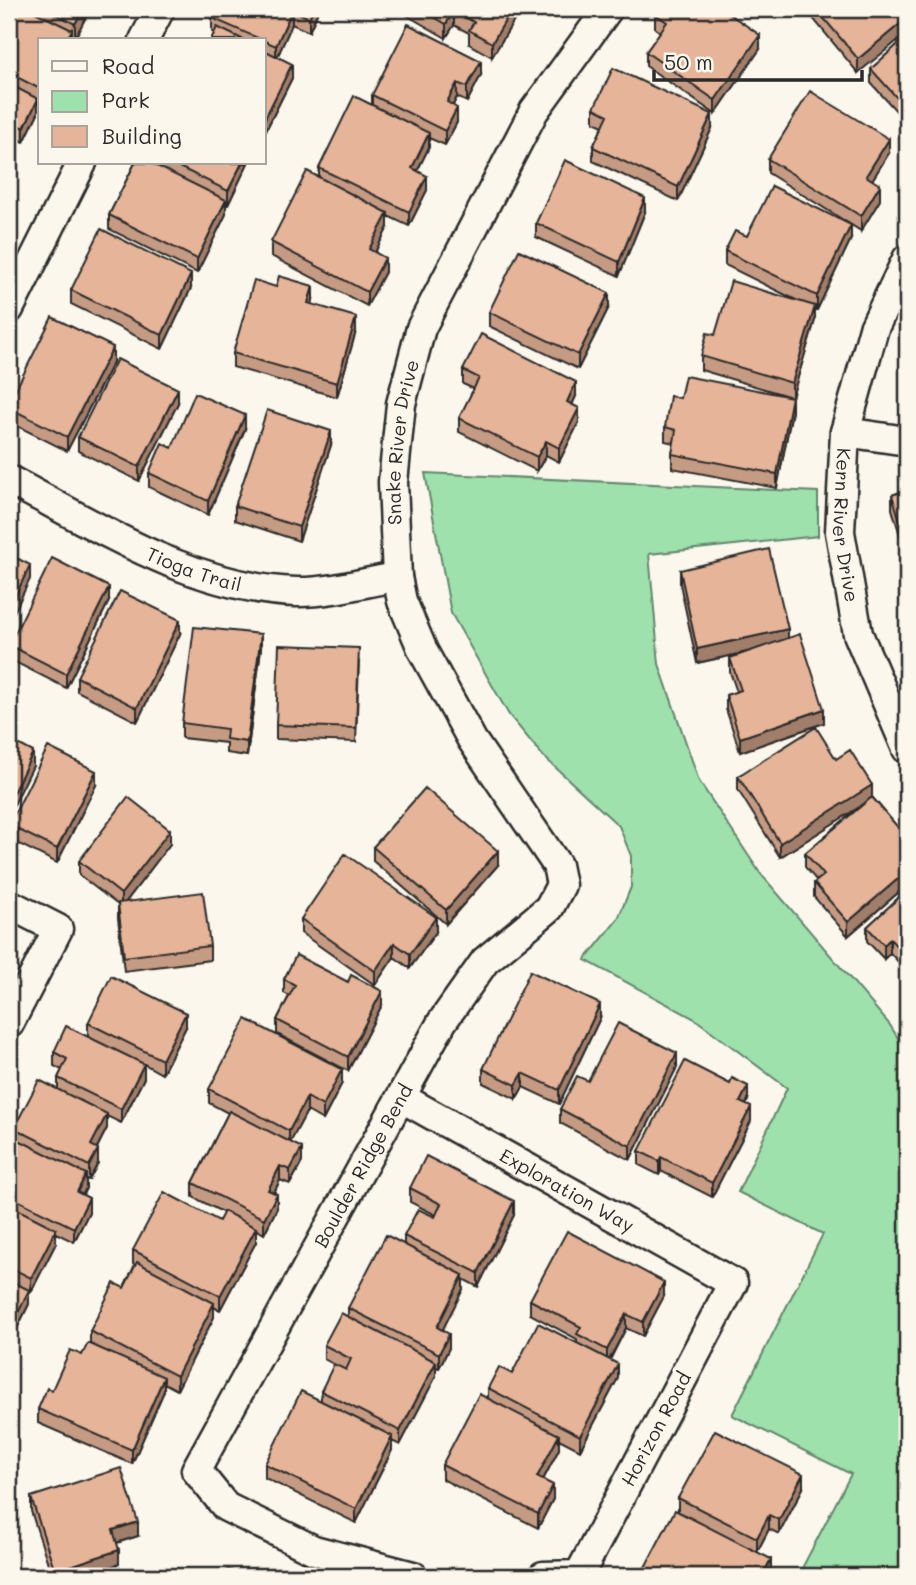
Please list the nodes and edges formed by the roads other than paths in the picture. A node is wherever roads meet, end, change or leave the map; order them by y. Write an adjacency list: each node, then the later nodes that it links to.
1 (160, 9): 3 (street)
2 (608, 9): 10 (street, Snake River Drive)
3 (145, 38)
4 (82, 164): 6 (street)
5 (907, 259): 7 (street, Kern River Drive)
6 (9, 309)
7 (845, 432): 8 (street); 11 (street, Kern River Drive)
8 (907, 441)
9 (9, 480): 10 (street, Tioga Trail)
10 (397, 577): 12 (street, Snake River Drive)
11 (907, 749)
12 (561, 885): 15 (street, Boulder Ridge Bend)
13 (9, 904): 14 (street)
14 (9, 1024)
15 (402, 1098): 16 (street, Exploration Way); 18 (street, Boulder Ridge Bend)
16 (733, 1283): 17 (street, Horizon Road)
17 (579, 1575): 19 (street)
18 (413, 1576)
19 (543, 1576)

